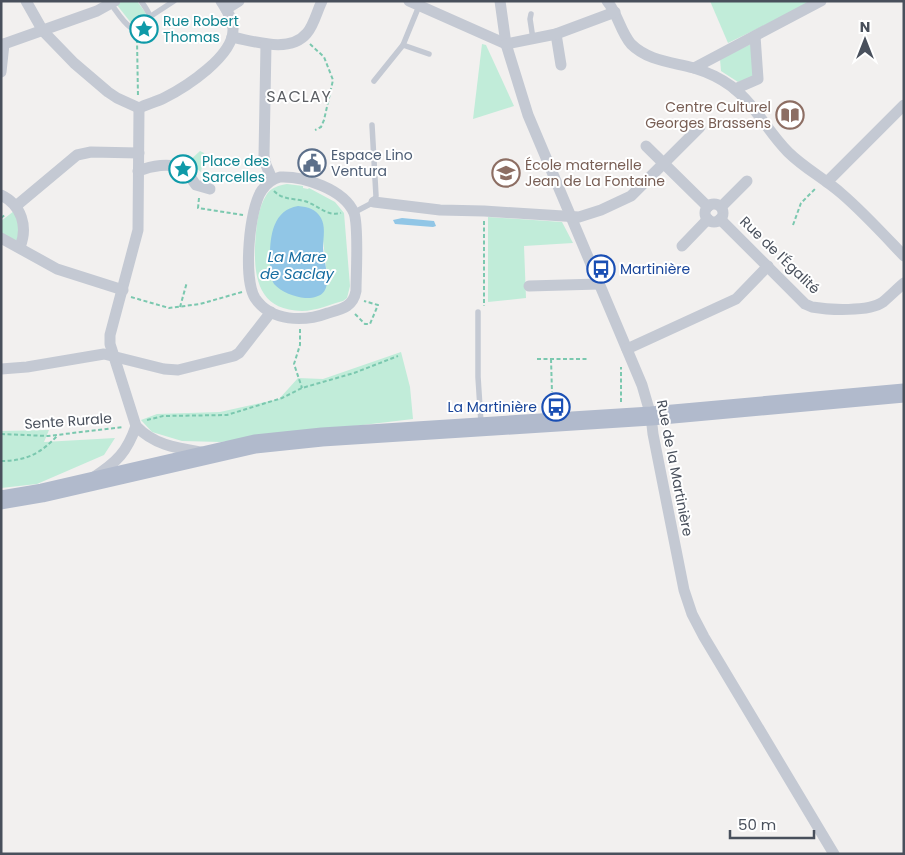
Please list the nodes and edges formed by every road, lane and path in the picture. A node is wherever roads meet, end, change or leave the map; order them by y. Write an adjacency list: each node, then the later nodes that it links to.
1 (26, 1): 15 (street)
2 (141, 1): 14 (lane)
3 (174, 1): 14 (lane)
4 (239, 1): 11 (street)
5 (322, 1): 20 (street)
6 (500, 1): 23 (street, Rue de la Martinière)
7 (607, 1): 12 (street)
8 (821, 1): 19 (street)
9 (113, 3): 15 (street); 16 (lane)
10 (416, 3): 23 (street); 25 (lane)
11 (223, 5): 18 (street)
12 (615, 12): 17 (street); 28 (street)
13 (531, 14): 21 (lane)
14 (151, 16): 16 (lane)
15 (44, 31): 24 (street); 33 (street)
16 (137, 32): 33 (path)
17 (556, 34): 21 (street); 27 (street)
18 (232, 36): 22 (street); 33 (street)
19 (755, 36): 28 (street); 31 (street)
20 (303, 37): 22 (street); 36 (path)
21 (533, 39): 23 (street)
22 (266, 44): 42 (street)
23 (506, 44): 52 (street, Rue de la Martinière)
24 (3, 45): 29 (street)
25 (403, 45): 26 (lane); 30 (lane)
26 (429, 54)
27 (561, 65)
28 (694, 68): 31 (street)
29 (1, 72)
30 (374, 81)
31 (735, 90): 41 (street)
32 (904, 105): 41 (street)
33 (139, 108): 38 (street)
34 (372, 125): 46 (lane)
35 (700, 128): 39 (street)
36 (315, 130)
37 (646, 146): 39 (street)
38 (139, 153): 40 (street); 47 (street)
39 (665, 164): 48 (street); 52 (street)
40 (138, 171): 44 (street); 66 (street)
41 (823, 179): 56 (path); 60 (street)
42 (270, 181): 50 (street); 50 (path); 53 (street)
43 (747, 181): 49 (street)
44 (205, 192): 53 (path)
45 (1, 195): 47 (street)
46 (374, 202): 50 (lane); 51 (street)
47 (16, 206): 59 (street)
48 (708, 207): 49 (street); 54 (street)
49 (721, 207): 55 (street, Rue de l'Égalité)
50 (352, 210): 68 (street)
51 (484, 211): 52 (street); 72 (path)
52 (570, 216): 64 (street, Rue de la Martinière)
53 (253, 217): 67 (street)
54 (708, 219): 55 (street, Rue de l'Égalité); 58 (street)
55 (720, 219): 61 (street, Rue de l'Égalité)
56 (793, 225)
57 (1, 238): 59 (street)
58 (682, 246)
59 (20, 248): 66 (street)
60 (902, 252)
61 (768, 266): 63 (street, Rue de l'Égalité); 74 (street)
62 (187, 282): 70 (path)
63 (904, 283)
64 (599, 284): 65 (street); 74 (street, Rue de la Martinière)
65 (529, 286)
66 (123, 290): 70 (path); 75 (street)
67 (252, 290): 70 (path); 71 (street)
68 (355, 296): 69 (street); 69 (path)
69 (348, 306): 73 (street)
70 (180, 308)
71 (271, 312): 73 (street); 75 (street)
72 (478, 312): 88 (lane)
73 (301, 320): 82 (path)
74 (627, 349): 86 (street, Rue de la Martinière)
75 (112, 356): 81 (street); 87 (street)
76 (398, 356): 82 (path, Sente Rurale)
77 (537, 359): 78 (path)
78 (551, 359): 79 (path); 83 (path)
79 (587, 359)
80 (621, 365): 85 (path)
81 (1, 369)
82 (302, 388): 87 (path, Sente Rurale)
83 (552, 392)
84 (904, 393): 86 (main road)
85 (620, 406)
86 (651, 416): 88 (main road); 95 (street, Rue de la Martinière)
87 (136, 425): 90 (path, Sente Rurale); 91 (street); 93 (street)
88 (482, 428): 91 (main road)
89 (1, 434): 90 (path, Sente Rurale)
90 (58, 435): 92 (path)
91 (213, 453): 93 (main road)
92 (1, 461)
93 (86, 482): 94 (main road)
94 (1, 500)
95 (834, 854)

